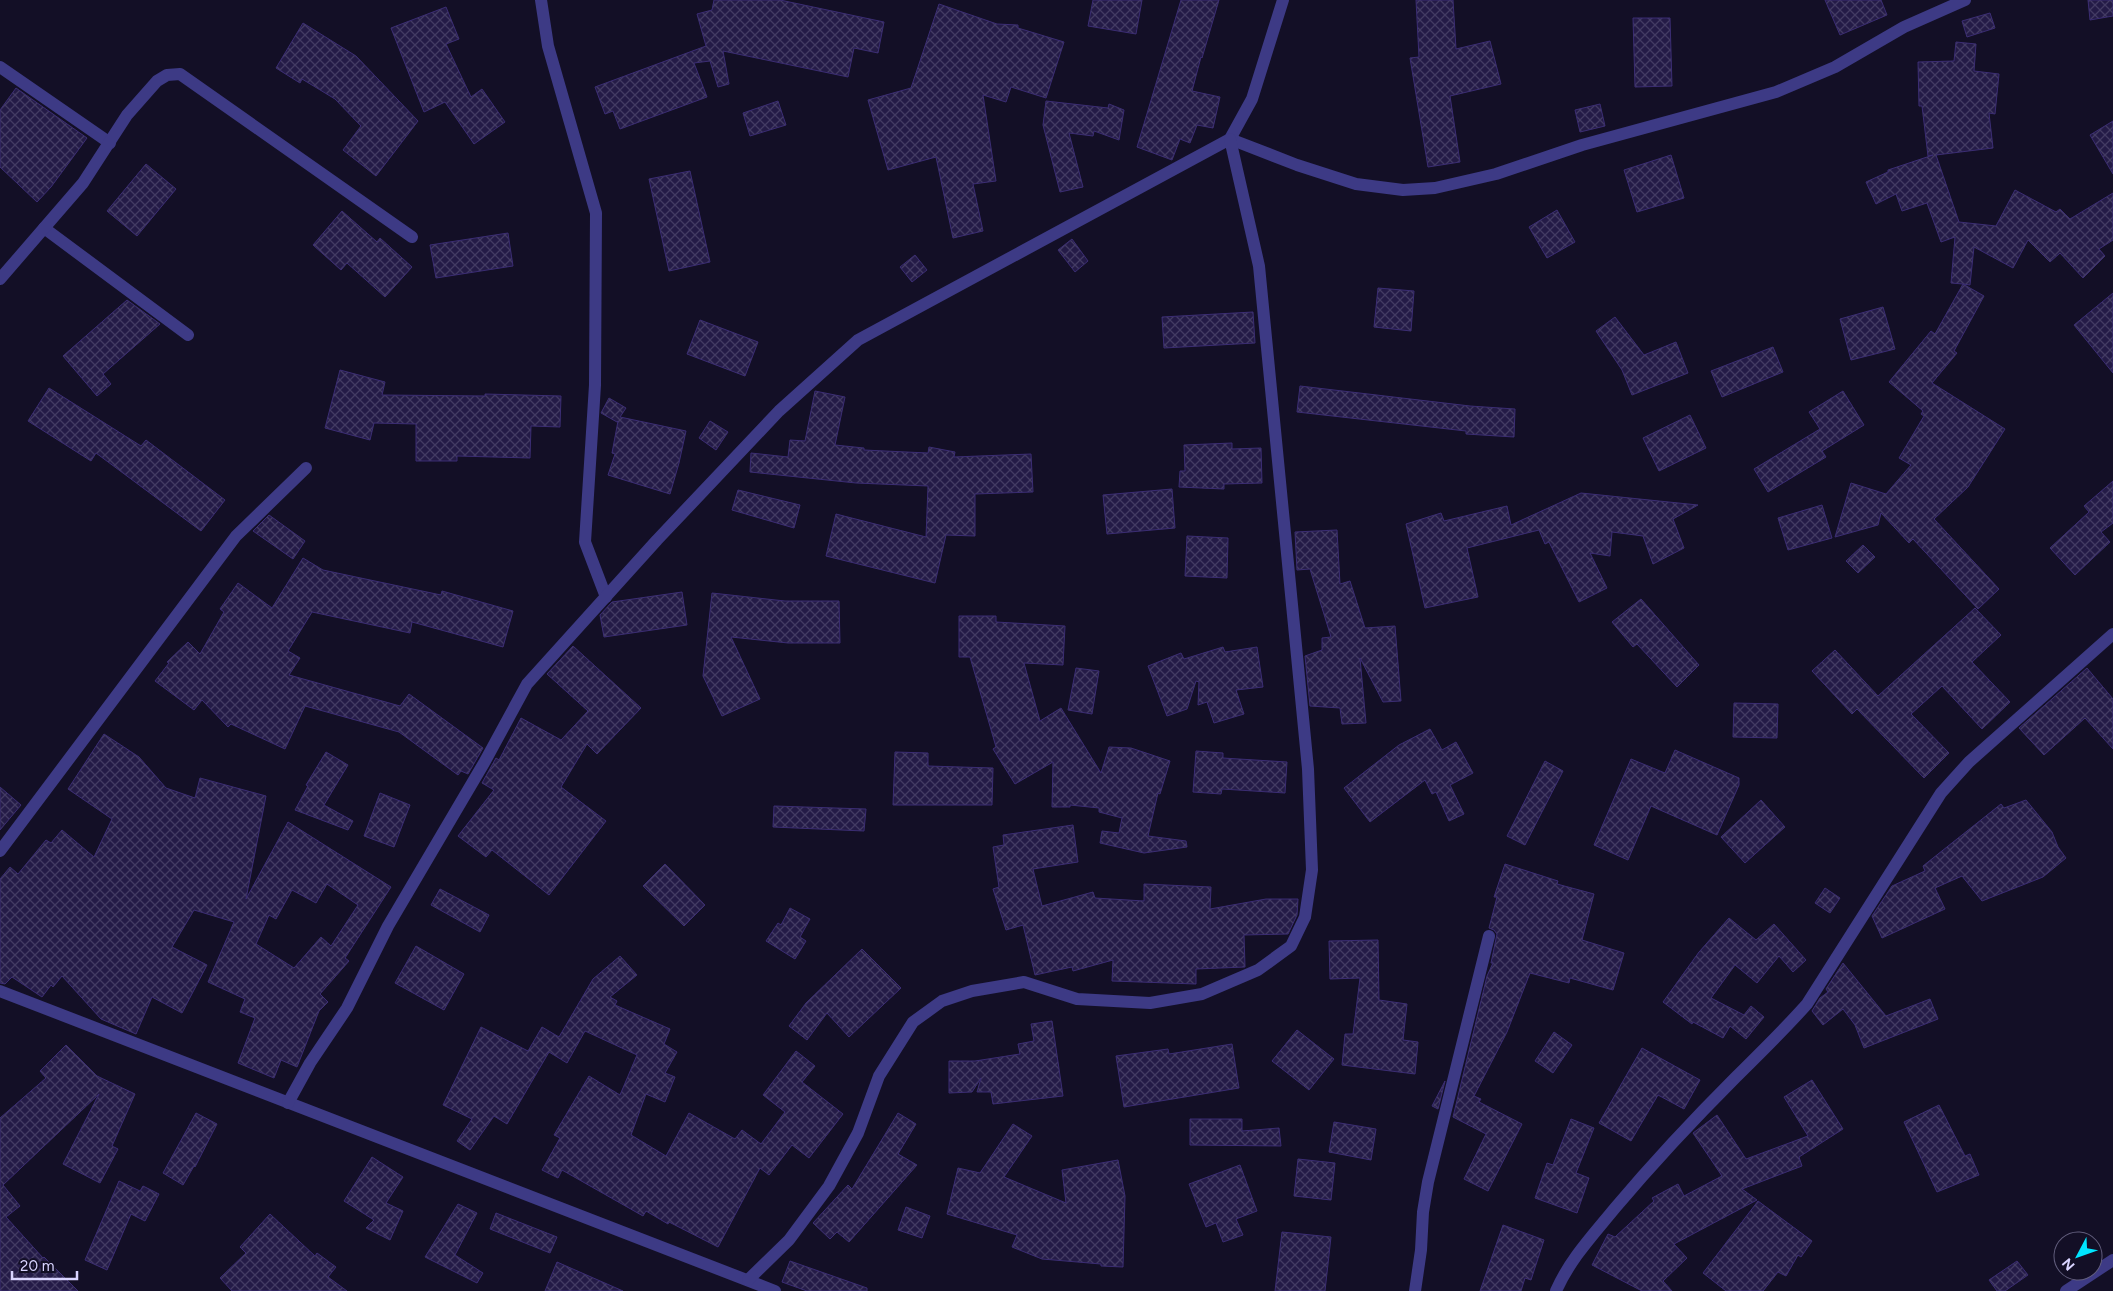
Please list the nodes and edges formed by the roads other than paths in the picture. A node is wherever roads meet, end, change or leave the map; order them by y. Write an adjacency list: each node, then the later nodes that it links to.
1 (541, 0): 12 (street)
2 (1282, 0): 5 (street)
3 (1966, 0): 5 (street)
4 (0, 67): 6 (street)
5 (1230, 139): 12 (street); 19 (street)
6 (110, 142): 7 (street); 8 (street)
7 (44, 228): 9 (street); 10 (street)
8 (412, 237)
9 (0, 280)
10 (188, 335)
11 (306, 468): 14 (street)
12 (606, 597): 17 (street)
13 (2113, 634): 22 (street)
14 (0, 851)
15 (1489, 936): 21 (street)
16 (0, 991): 17 (street)
17 (288, 1103): 19 (street)
18 (2113, 1260): 23 (street)
19 (748, 1280): 20 (street)
20 (775, 1291)
21 (1415, 1291)
22 (1556, 1291)
23 (2066, 1291)

